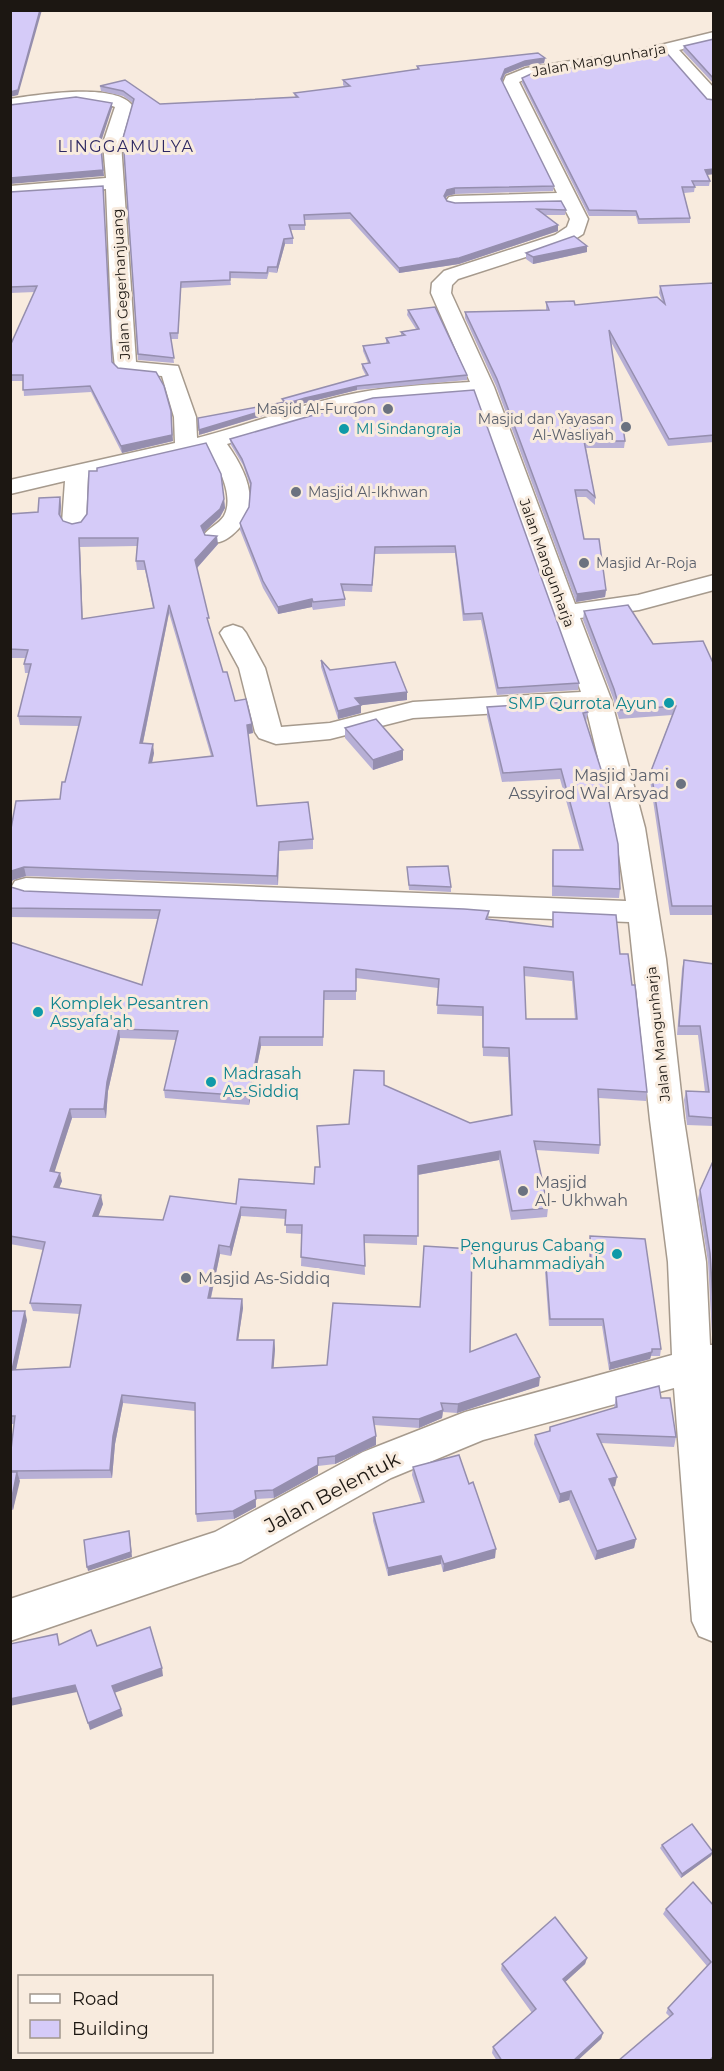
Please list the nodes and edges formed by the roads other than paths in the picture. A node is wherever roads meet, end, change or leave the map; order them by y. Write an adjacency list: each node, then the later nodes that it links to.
1 (714, 36): 2 (street, Jalan Mangunharja)
2 (669, 48): 3 (street); 7 (street, Jalan Mangunharja)
3 (714, 99)
4 (10, 104): 5 (street, Jalan Gegerhanjuang)
5 (116, 183): 6 (street); 11 (street, Jalan Gegerhanjuang)
6 (10, 191)
7 (569, 198): 8 (street); 9 (street, Jalan Mangunharja)
8 (455, 201)
9 (483, 387): 10 (street); 17 (street, Jalan Mangunharja)
10 (213, 440): 11 (street); 15 (street)
11 (186, 447): 12 (street)
12 (76, 472): 13 (street); 14 (street)
13 (10, 487)
14 (74, 523)
15 (215, 536)
16 (714, 582): 17 (street)
17 (565, 613): 19 (street, Jalan Mangunharja)
18 (233, 633): 19 (street)
19 (597, 699): 21 (street, Jalan Mangunharja)
20 (26, 888): 21 (street)
21 (643, 912): 22 (street, Jalan Mangunharja)
22 (703, 1363): 23 (street, Jalan Belentuk); 24 (street, Jalan Mangunharja)
23 (10, 1620)
24 (714, 1621)

